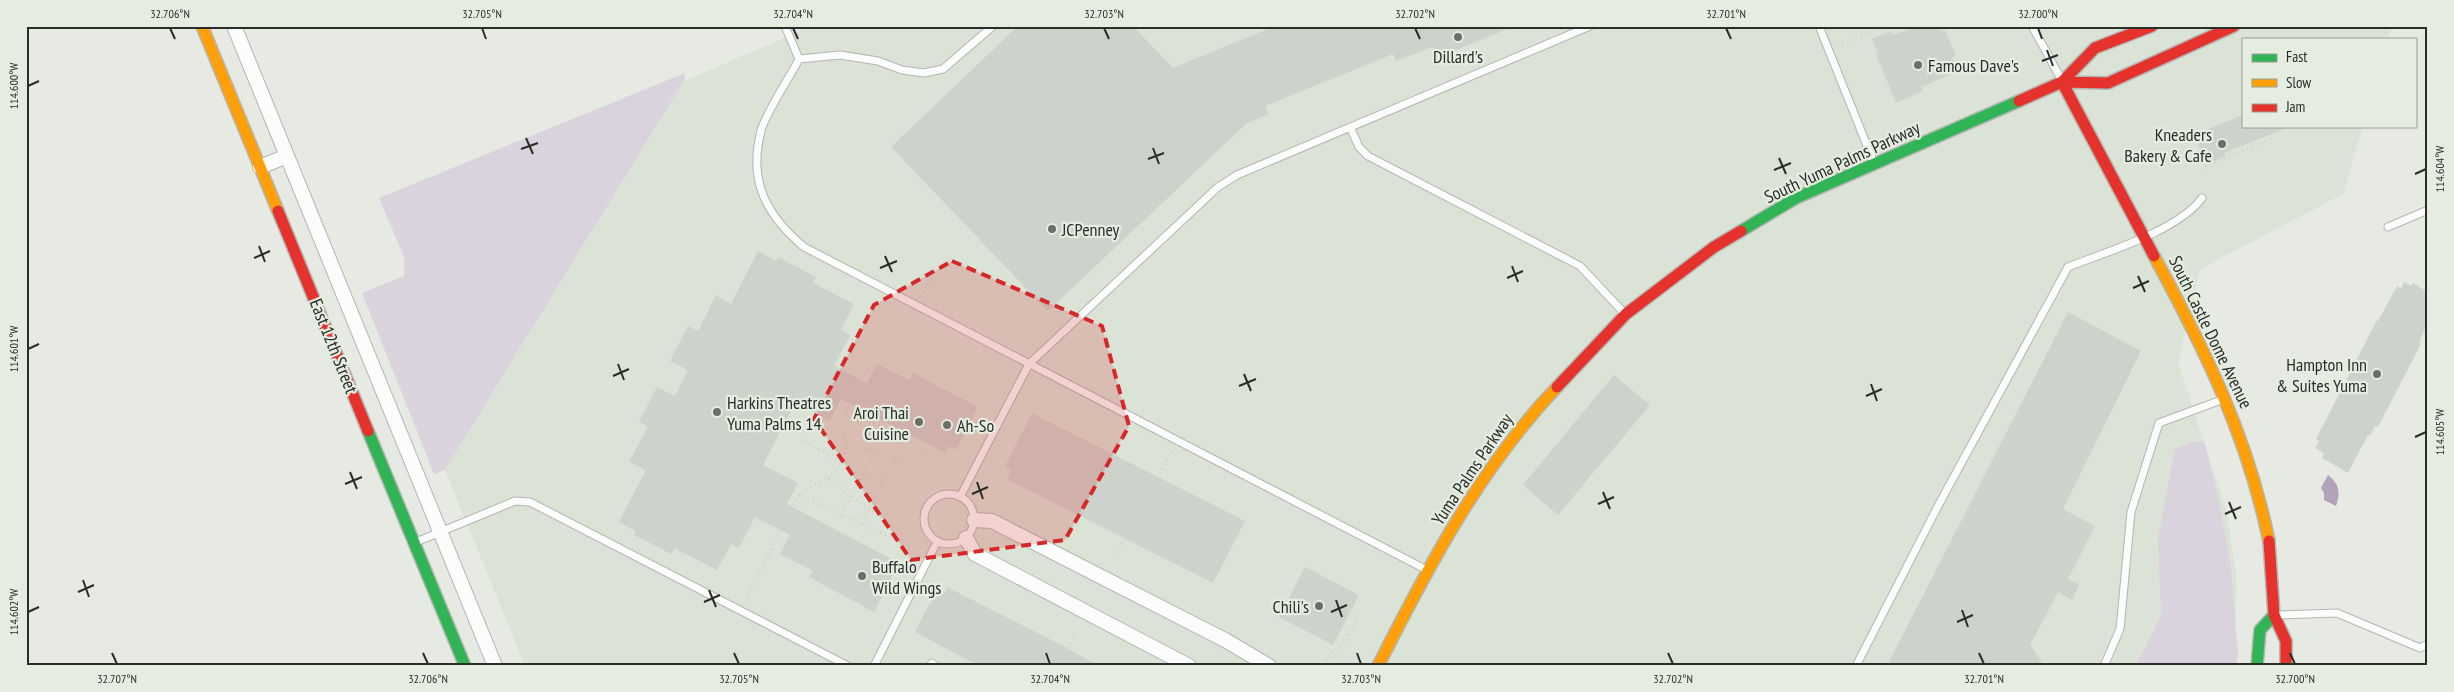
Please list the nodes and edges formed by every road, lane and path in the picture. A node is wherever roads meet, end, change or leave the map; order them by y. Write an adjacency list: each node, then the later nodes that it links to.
1 (202, 26): 20 (street, East 12th Street)
2 (234, 26): 18 (street, East 12th Street)
3 (785, 26): 14 (lane)
4 (993, 26): 14 (lane)
5 (1590, 26): 16 (lane)
6 (1819, 26): 19 (lane)
7 (1886, 26): 13 (path)
8 (1961, 26): 9 (path)
9 (1965, 26)
10 (2032, 26): 15 (lane)
11 (2152, 26): 15 (street)
12 (2234, 26): 15 (street)
13 (1842, 44)
14 (800, 59): 30 (lane)
15 (2062, 82): 19 (street, South Yuma Palms Parkway); 25 (street, South Castle Dome Avenue)
16 (1350, 127): 29 (lane); 30 (lane)
17 (2273, 138): 21 (path)
18 (287, 156): 20 (street); 55 (street, East 12th Street)
19 (1874, 164): 29 (street, South Yuma Palms Parkway)
20 (260, 167): 59 (street, East 12th Street)
21 (2201, 169)
22 (2202, 198): 25 (lane)
23 (2428, 210): 24 (lane)
24 (2388, 227)
25 (2145, 237): 31 (street, South Castle Dome Avenue); 78 (lane)
26 (936, 277): 27 (path)
27 (924, 293)
28 (897, 306): 32 (path)
29 (1626, 314): 61 (street, Yuma Palms Parkway)
30 (1029, 364): 49 (lane); 61 (lane)
31 (2226, 398): 64 (street, South Castle Dome Avenue); 79 (lane)
32 (848, 408): 33 (path); 36 (path)
33 (886, 430): 35 (path); 38 (path)
34 (801, 439): 41 (path)
35 (904, 440): 39 (path); 40 (path)
36 (846, 443): 38 (path); 41 (path)
37 (1172, 450): 60 (path)
38 (875, 451): 39 (path); 43 (path)
39 (895, 458): 42 (path); 45 (path)
40 (941, 461)
41 (843, 462): 43 (path); 44 (path)
42 (928, 468)
43 (863, 473): 45 (path); 47 (path)
44 (828, 479): 47 (path); 48 (path)
45 (882, 484): 46 (path); 50 (path)
46 (900, 494)
47 (852, 495): 50 (path); 51 (path)
48 (799, 496): 51 (path); 62 (path)
49 (960, 497): 52 (lane); 58 (lane)
50 (870, 508): 53 (path); 54 (path)
51 (841, 515): 53 (path)
52 (974, 520): 56 (lane); 75 (street)
53 (861, 524): 57 (path)
54 (895, 527)
55 (441, 532): 59 (lane); 68 (street, East 12th Street); 69 (lane)
56 (966, 538): 58 (lane); 74 (street)
57 (899, 541)
58 (938, 542): 70 (lane)
59 (415, 543): 67 (street, East 12th Street)
60 (1117, 554)
61 (1427, 570): 77 (street, Yuma Palms Parkway)
62 (748, 594)
63 (1352, 613): 76 (path)
64 (2274, 615): 66 (lane); 80 (street); 81 (street, South Castle Dome Avenue)
65 (1075, 634): 73 (path)
66 (2428, 644)
67 (465, 666)
68 (495, 666)
69 (848, 666)
70 (874, 666)
71 (930, 666): 72 (lane)
72 (936, 666)
73 (1060, 666)
74 (1189, 666)
75 (1270, 666)
76 (1325, 666)
77 (1378, 666)
78 (1856, 666)
79 (2104, 666)
80 (2257, 666)
81 (2286, 666)

